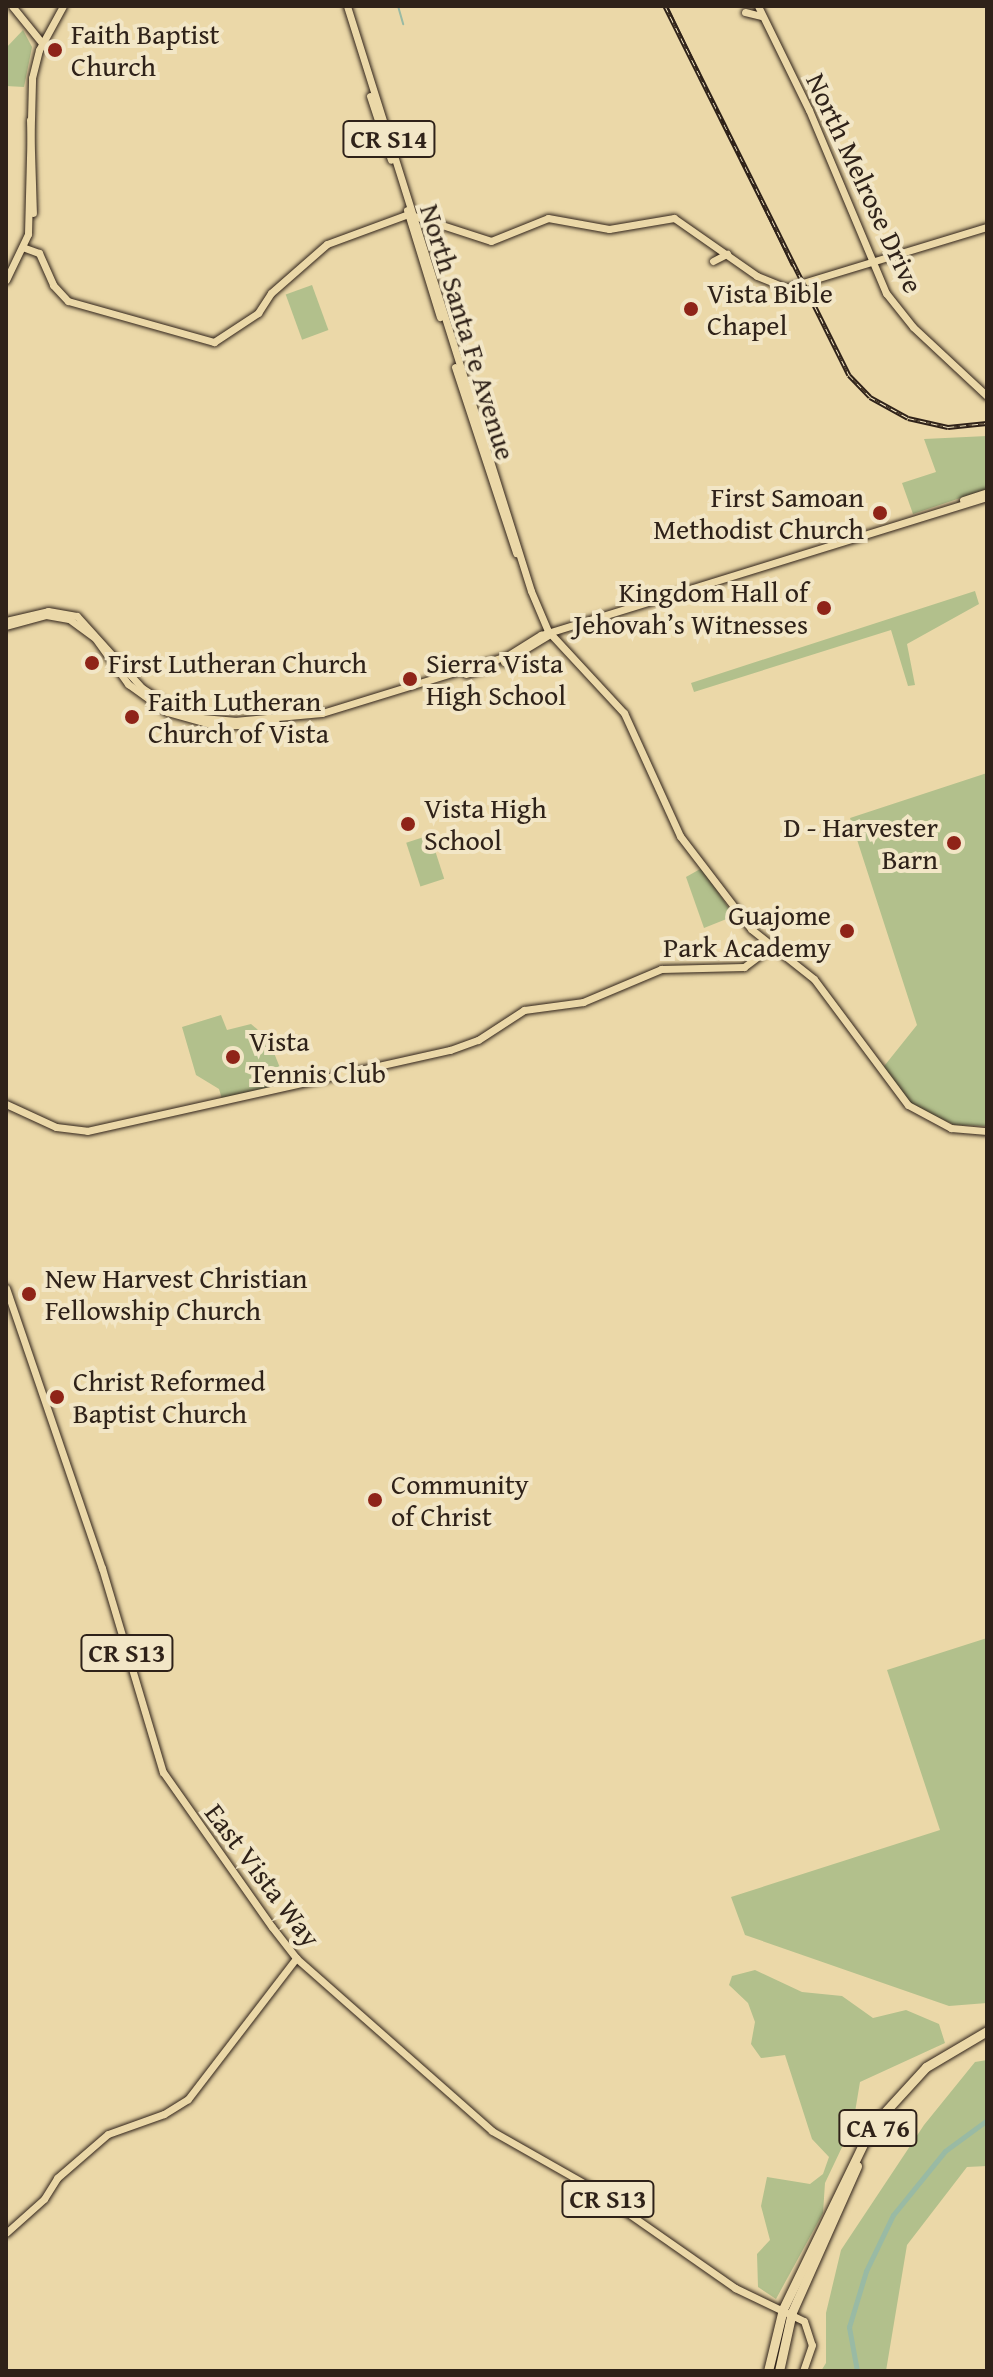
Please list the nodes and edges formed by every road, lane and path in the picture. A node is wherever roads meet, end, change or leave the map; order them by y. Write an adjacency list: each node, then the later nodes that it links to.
1 (12, 6): 7 (main road)
2 (63, 6): 7 (main road)
3 (344, 6): 8 (main road, North Santa Fe Avenue / CR S14); 9 (main road, North Santa Fe Avenue / CR S14)
4 (758, 6): 6 (main road, North Melrose Drive)
5 (745, 12): 6 (main road)
6 (764, 19): 18 (main road, North Melrose Drive)
7 (42, 43): 10 (main road)
8 (362, 69): 9 (main road); 13 (main road, North Santa Fe Avenue / CR S14)
9 (372, 86): 13 (main road, North Santa Fe Avenue / CR S14)
10 (30, 120): 11 (main road); 12 (main road)
11 (28, 175): 12 (main road); 15 (main road)
12 (33, 194): 15 (main road)
13 (410, 214): 15 (main road); 16 (main road); 23 (main road, North Santa Fe Avenue / CR S14); 24 (main road, North Santa Fe Avenue / CR S14)
14 (987, 227): 18 (main road)
15 (27, 248): 19 (main road); 20 (main road)
16 (729, 255): 17 (main road); 18 (main road)
17 (713, 261)
18 (872, 263): 21 (main road, North Melrose Drive)
19 (6, 280)
20 (6, 288)
21 (987, 396)
22 (987, 494): 27 (main road)
23 (504, 517): 24 (main road); 25 (main road, North Santa Fe Avenue / CR S14)
24 (513, 528): 25 (main road, North Santa Fe Avenue / CR S14)
25 (518, 550): 27 (main road, North Santa Fe Avenue / CR S14)
26 (6, 623): 27 (main road)
27 (550, 634): 28 (main road, North Santa Fe Avenue / CR S14)
28 (772, 946): 29 (main road); 30 (main road, North Santa Fe Avenue / CR S14)
29 (6, 1104)
30 (987, 1131)
31 (6, 1288): 32 (main road, East Vista Way / CR S13)
32 (296, 1958): 35 (main road); 36 (main road, East Vista Way / CR S13)
33 (987, 2031): 36 (highway, CA 76)
34 (987, 2037): 36 (highway, CA 76)
35 (6, 2233)
36 (787, 2311): 37 (highway, CA 76); 38 (highway, CA 76); 39 (main road)
37 (768, 2371)
38 (779, 2371)
39 (803, 2371)

